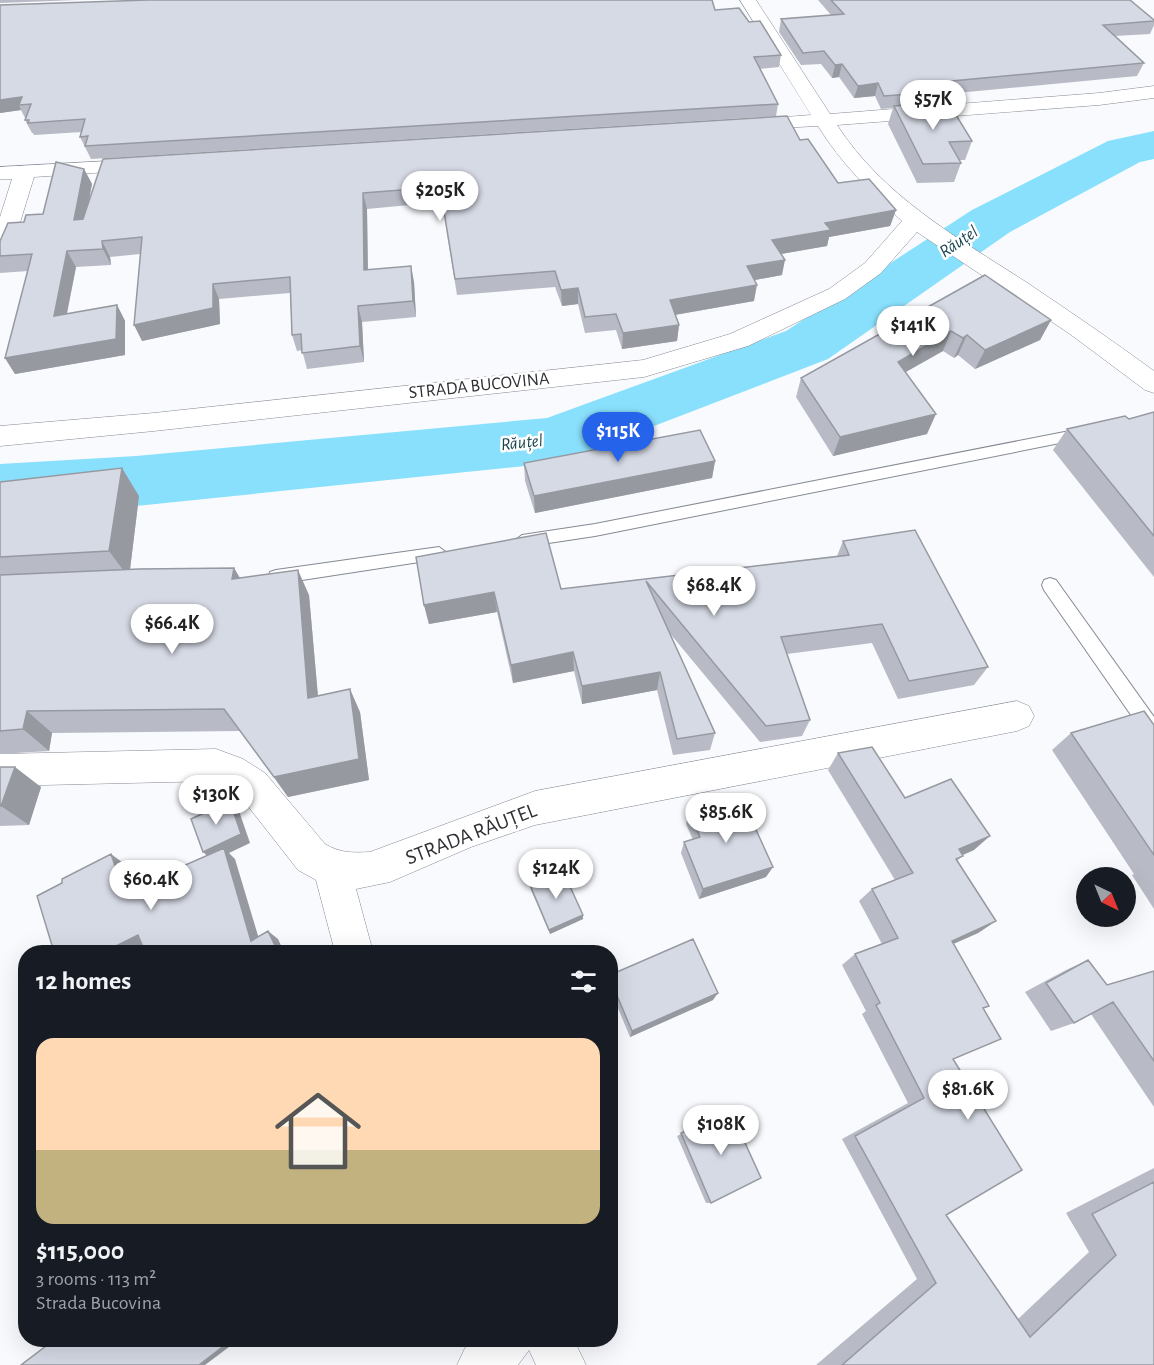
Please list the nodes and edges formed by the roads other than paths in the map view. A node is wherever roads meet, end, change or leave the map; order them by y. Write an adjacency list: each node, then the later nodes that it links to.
1 (748, 0): 3 (street)
2 (1154, 92): 3 (street)
3 (825, 121): 4 (street); 8 (street)
4 (732, 127)
5 (162, 165): 6 (street)
6 (25, 172): 7 (street); 9 (street)
7 (0, 173)
8 (920, 224): 10 (street); 12 (street, STRADA BUCOVINA)
9 (0, 252)
10 (1154, 384)
11 (1096, 431): 13 (lane)
12 (0, 436)
13 (502, 544)
14 (456, 551): 15 (lane)
15 (258, 580)
16 (1050, 585): 18 (lane)
17 (1017, 716): 20 (street, STRADA RĂUȚEL)
18 (1154, 732)
19 (0, 770): 20 (street, STRADA RĂUȚEL)
20 (332, 869): 21 (street)
21 (352, 945)
22 (501, 1347): 24 (street)
23 (552, 1347): 25 (street)
24 (482, 1365)
25 (561, 1365)

